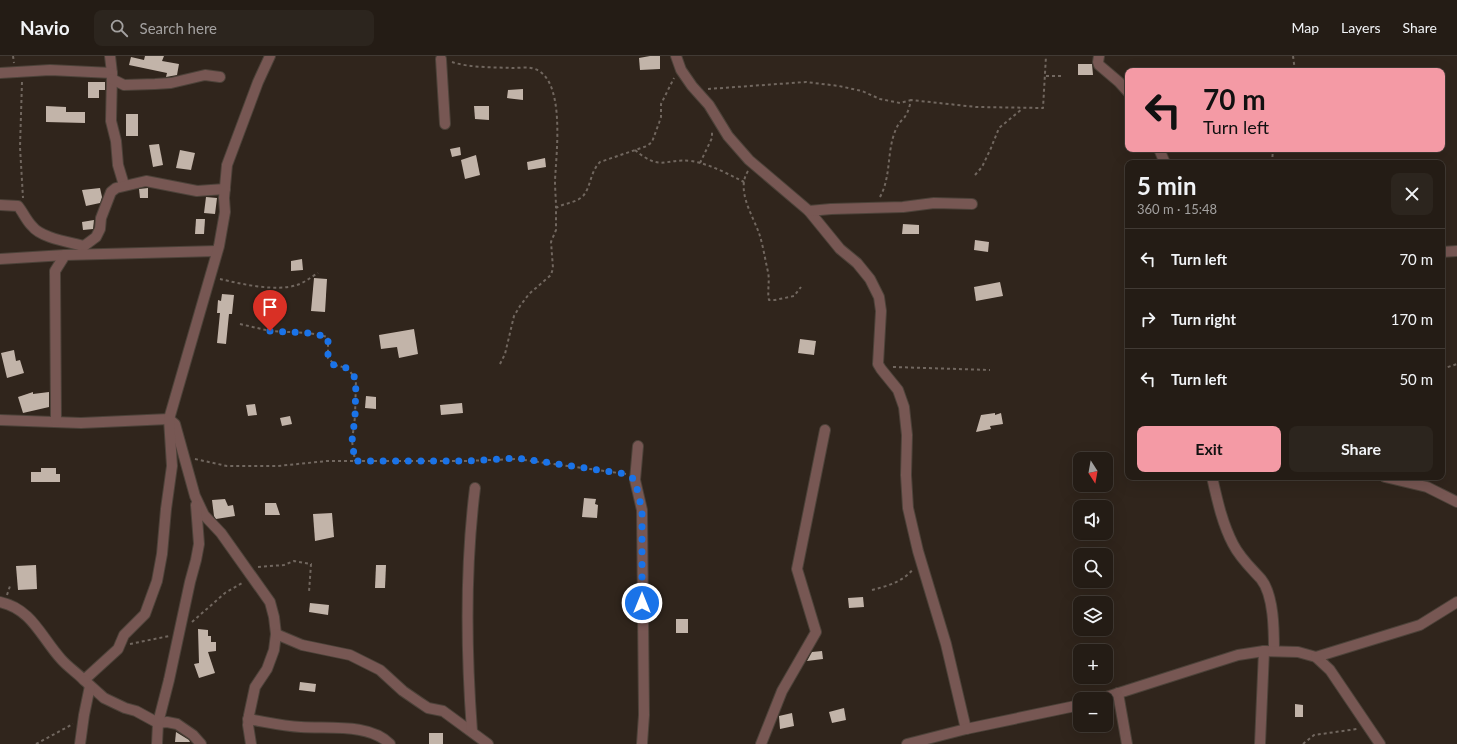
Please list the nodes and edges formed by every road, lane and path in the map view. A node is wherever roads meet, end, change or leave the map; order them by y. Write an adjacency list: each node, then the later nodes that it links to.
1 (110, 56): 11 (street)
2 (270, 56): 27 (street)
3 (1046, 56): 12 (path)
4 (1099, 56): 15 (street)
5 (1293, 56): 8 (path)
6 (441, 59): 20 (street); 30 (path)
7 (678, 61): 16 (street); 21 (path)
8 (1295, 68)
9 (22, 72): 10 (street); 11 (street); 33 (path)
10 (0, 73)
11 (112, 76): 14 (street); 26 (street)
12 (1046, 76): 13 (path); 18 (path)
13 (1061, 76)
14 (220, 77)
15 (1125, 89)
16 (696, 90): 17 (path); 19 (street)
17 (911, 100): 18 (path); 31 (path)
18 (1023, 108): 24 (path)
19 (712, 110): 22 (path); 23 (street)
20 (445, 124)
21 (635, 150): 22 (path); 30 (path)
22 (700, 164): 25 (path)
23 (754, 164): 25 (path); 32 (street)
24 (975, 175)
25 (744, 182): 41 (path)
26 (124, 185): 27 (street); 33 (street)
27 (225, 188): 34 (street)
28 (972, 204): 31 (street)
29 (0, 206): 33 (street)
30 (556, 208): 43 (path)
31 (876, 208): 32 (street)
32 (809, 211): 45 (street)
33 (24, 213)
34 (217, 251): 37 (street); 40 (street)
35 (1457, 251): 36 (street)
36 (1445, 252)
37 (65, 255): 38 (street); 50 (street)
38 (0, 259)
39 (318, 273): 40 (path)
40 (211, 277): 48 (street)
41 (801, 287)
42 (240, 324): 54 (path)
43 (500, 364)
44 (1457, 364): 46 (path)
45 (880, 366): 47 (path); 61 (street)
46 (1445, 368)
47 (990, 370)
48 (169, 419): 50 (street); 52 (street); 70 (street)
49 (0, 420): 50 (street)
50 (56, 421)
51 (825, 430): 88 (street)
52 (182, 446): 54 (path); 59 (street)
53 (638, 446): 55 (street)
54 (355, 461): 55 (path)
55 (635, 480): 87 (street)
56 (1213, 480): 68 (street)
57 (1400, 480): 60 (street)
58 (475, 488): 79 (street)
59 (195, 496): 62 (street); 76 (street)
60 (1457, 502)
61 (919, 555): 63 (path); 78 (street)
62 (247, 568): 64 (path); 67 (street)
63 (872, 590)
64 (309, 592)
65 (0, 602): 70 (street)
66 (1457, 602): 69 (street)
67 (276, 634): 74 (street); 79 (street)
68 (1269, 651): 69 (street); 71 (street); 91 (street)
69 (1316, 657): 77 (street)
70 (87, 683): 76 (street); 82 (street)
71 (1118, 693): 72 (street); 90 (street)
72 (1113, 695)
73 (1073, 707): 78 (street)
74 (248, 719): 85 (street); 86 (street)
75 (74, 723): 81 (path)
76 (158, 723): 83 (street); 84 (street)
77 (1368, 728): 92 (path); 93 (street)
78 (966, 729): 89 (street)
79 (472, 731): 80 (street)
80 (484, 742)
81 (36, 744)
82 (80, 744)
83 (157, 744)
84 (201, 744)
85 (251, 744)
86 (390, 744)
87 (642, 744)
88 (761, 744)
89 (907, 744)
90 (1127, 744)
91 (1260, 744)
92 (1303, 744)
93 (1380, 744)

